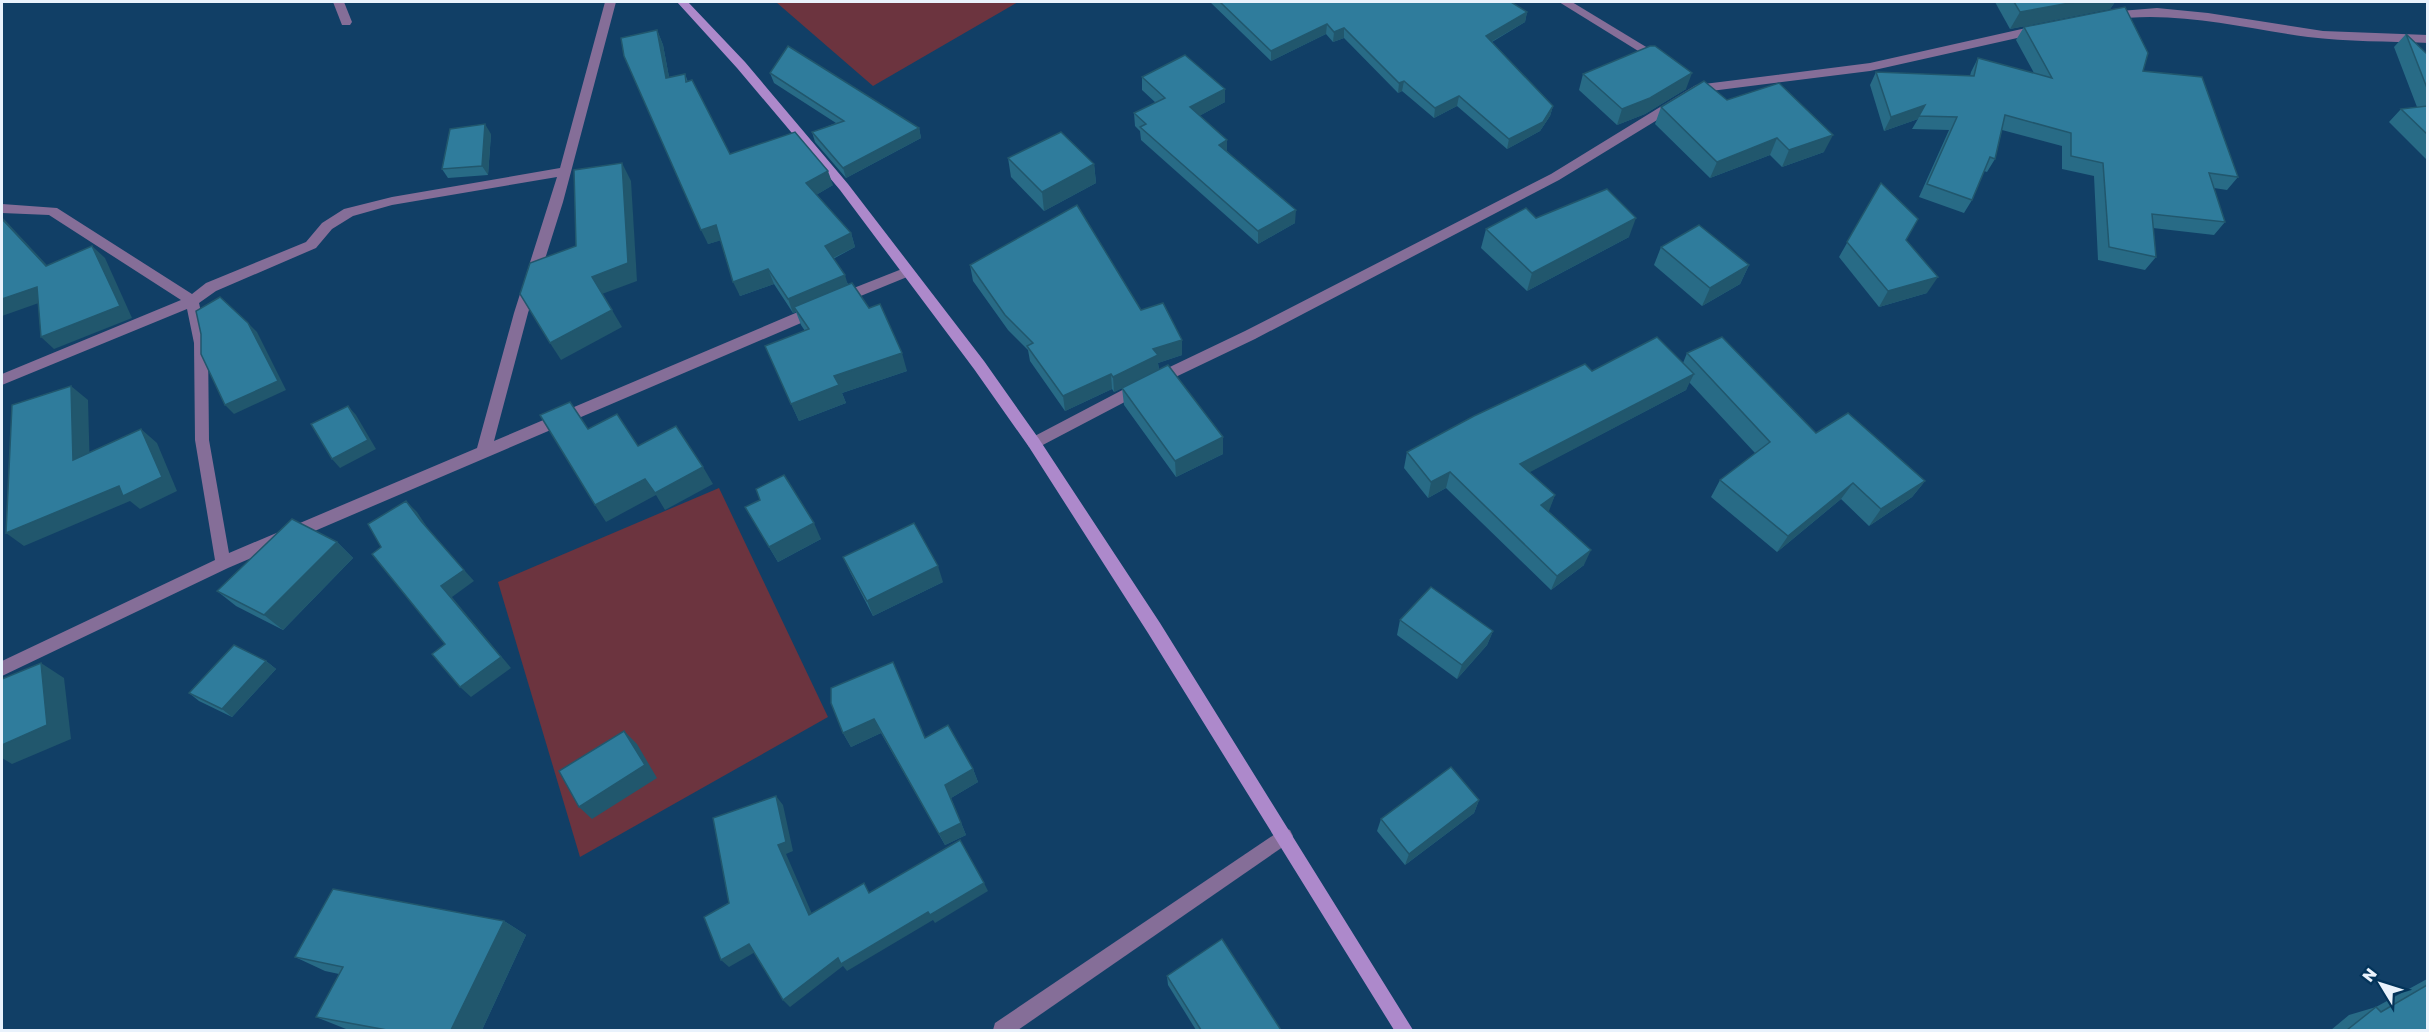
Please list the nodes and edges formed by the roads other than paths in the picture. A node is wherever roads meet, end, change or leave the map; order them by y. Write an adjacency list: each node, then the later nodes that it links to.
1 (339, 2): 6 (street)
2 (610, 2): 10 (street)
3 (682, 2): 12 (street)
4 (1565, 2): 9 (street)
5 (2095, 18): 8 (street)
6 (346, 22)
7 (2050, 27): 15 (street)
8 (2427, 39)
9 (1671, 68)
10 (565, 171): 13 (street); 16 (street)
11 (2, 208): 13 (street)
12 (907, 272): 15 (street); 16 (street)
13 (192, 301): 14 (street); 17 (street)
14 (2, 380)
15 (1034, 443): 19 (street)
16 (484, 450): 17 (street)
17 (223, 562): 18 (street)
18 (2, 669)
19 (1284, 836): 20 (street); 21 (street)
20 (1002, 1030)
21 (1404, 1030)

